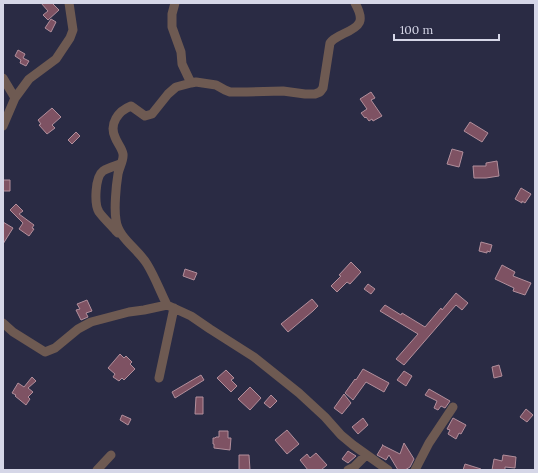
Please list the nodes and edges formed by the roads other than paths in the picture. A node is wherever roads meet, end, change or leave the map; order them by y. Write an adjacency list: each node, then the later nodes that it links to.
1 (69, 3): 6 (street)
2 (175, 3): 5 (street)
3 (355, 3): 5 (street)
4 (3, 78): 6 (street)
5 (191, 83): 8 (street)
6 (15, 98): 7 (street)
7 (3, 126)
8 (120, 164): 9 (street); 9 (street)
9 (124, 237): 10 (street)
10 (170, 306): 11 (street); 12 (street); 15 (street)
11 (3, 323)
12 (158, 378)
13 (453, 407): 19 (street)
14 (111, 454): 16 (street)
15 (366, 455): 17 (street); 18 (street)
16 (97, 470)
17 (348, 470)
18 (388, 470)
19 (415, 470)

